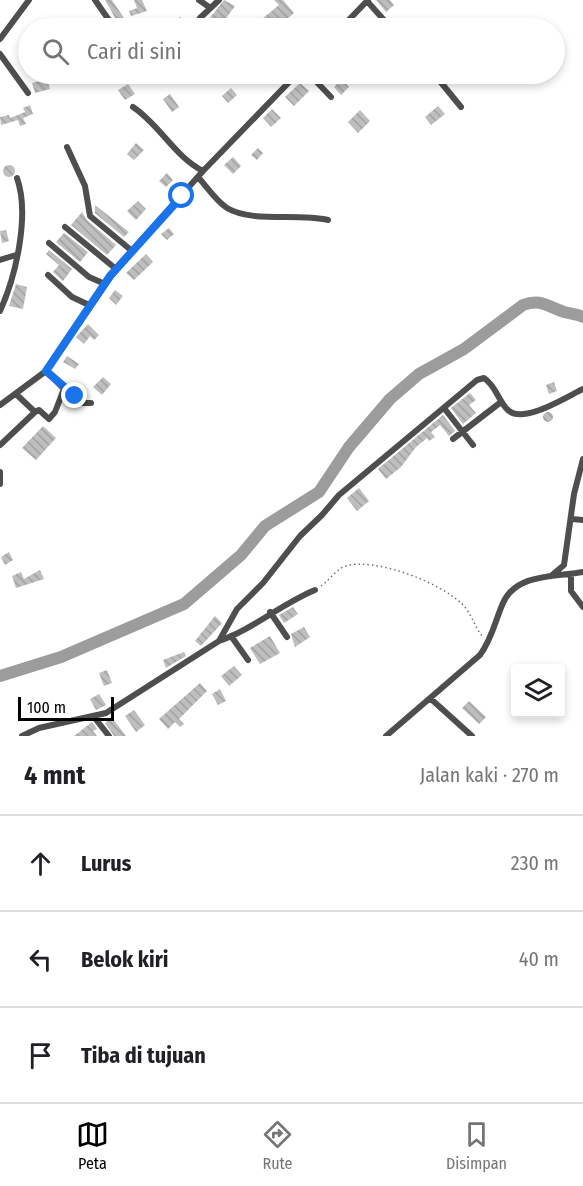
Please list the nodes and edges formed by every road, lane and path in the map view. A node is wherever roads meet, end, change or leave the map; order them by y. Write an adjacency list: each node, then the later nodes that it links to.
1 (29, 0): 11 (street)
2 (95, 0): 7 (street)
3 (199, 0): 6 (street)
4 (219, 0): 6 (street)
5 (368, 1): 9 (street); 10 (street)
6 (209, 7): 8 (street)
7 (108, 18)
8 (200, 18)
9 (351, 18)
10 (382, 18)
11 (1, 40)
12 (0, 54): 13 (street)
13 (18, 79)
14 (22, 84): 18 (street)
15 (287, 84): 23 (street)
16 (319, 84): 19 (street)
17 (442, 84): 21 (street)
18 (28, 93)
19 (331, 96)
20 (133, 107): 23 (street)
21 (461, 107)
22 (67, 147): 28 (street)
23 (201, 174): 25 (street); 28 (street)
24 (17, 178): 29 (street)
25 (328, 220)
26 (65, 227): 31 (street)
27 (49, 243): 33 (street)
28 (132, 251): 31 (street)
29 (16, 255): 30 (street); 35 (street)
30 (0, 260)
31 (116, 269): 33 (street)
32 (48, 275): 34 (street)
33 (105, 284): 34 (street)
34 (89, 305): 36 (street)
35 (0, 310)
36 (46, 371): 37 (street); 39 (street)
37 (64, 389): 41 (street); 44 (street)
38 (583, 389): 40 (street)
39 (17, 395): 42 (street); 44 (street)
40 (501, 402): 43 (street); 45 (street)
41 (91, 403)
42 (0, 405)
43 (444, 408): 45 (street); 63 (street)
44 (34, 412): 47 (street)
45 (463, 431): 46 (street); 48 (street)
46 (453, 439)
47 (0, 445)
48 (473, 445)
49 (583, 459): 52 (street)
50 (0, 472): 51 (street)
51 (0, 484)
52 (572, 519): 53 (street); 54 (street)
53 (583, 520)
54 (564, 565): 56 (street); 57 (street)
55 (583, 572): 56 (street)
56 (569, 574): 57 (street); 59 (street)
57 (550, 576): 64 (street)
58 (315, 590): 60 (street); 64 (path)
59 (583, 607)
60 (270, 612): 61 (street); 62 (street)
61 (231, 636): 63 (street); 65 (street)
62 (287, 637)
63 (219, 641): 67 (street)
64 (488, 644): 66 (street)
65 (248, 660)
66 (431, 699): 70 (street); 71 (street)
67 (94, 717): 68 (street); 69 (street)
68 (22, 736)
69 (109, 736)
70 (386, 736)
71 (472, 736)

